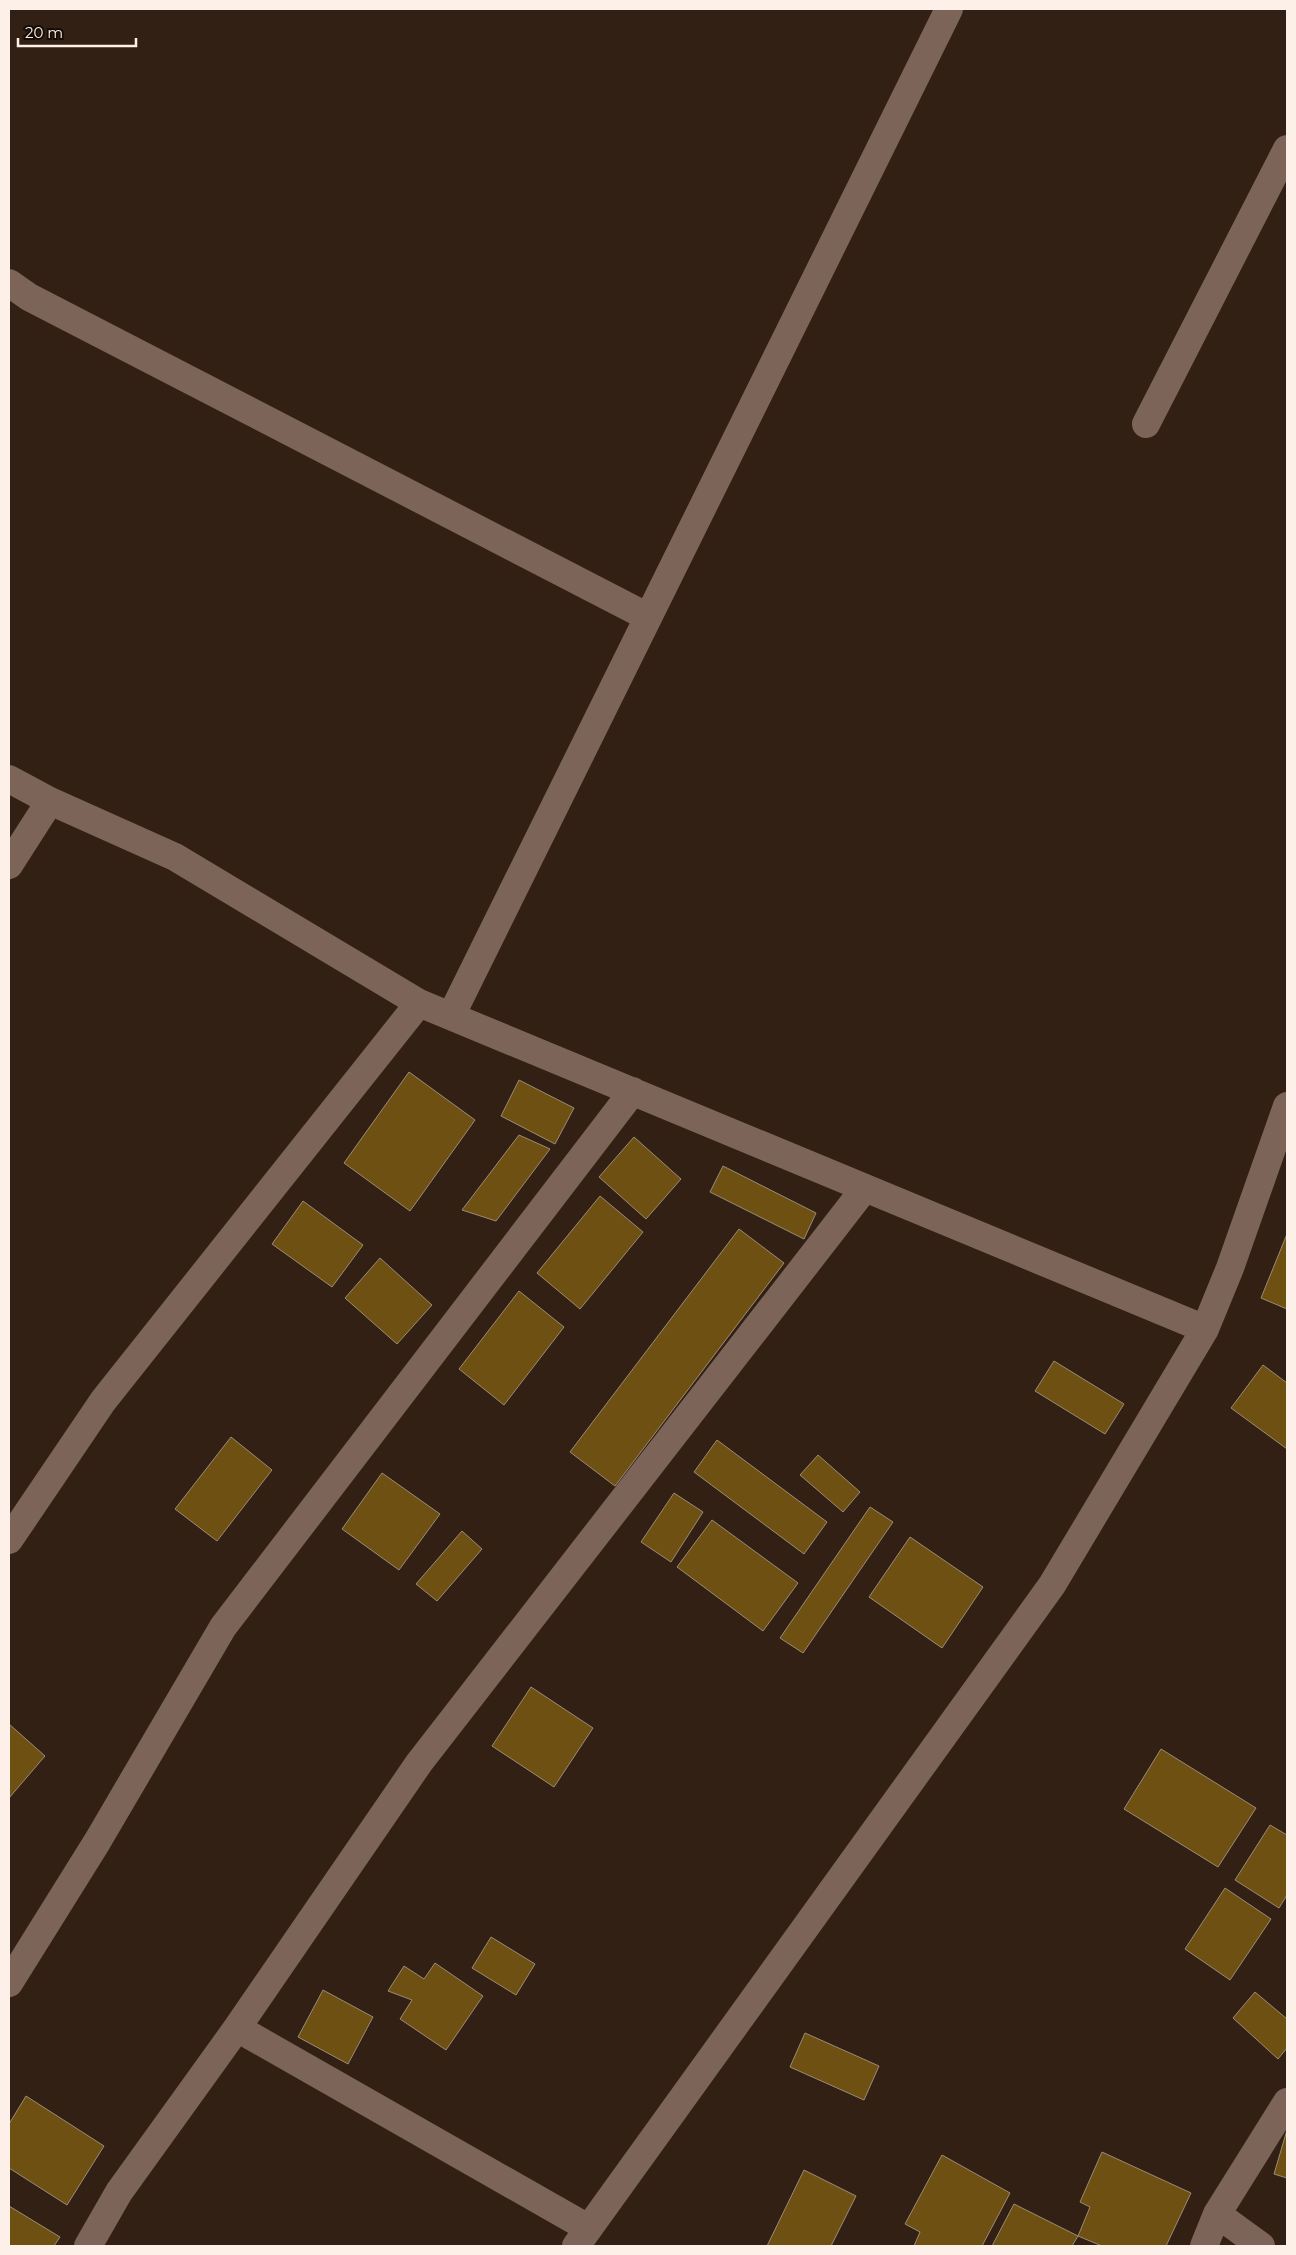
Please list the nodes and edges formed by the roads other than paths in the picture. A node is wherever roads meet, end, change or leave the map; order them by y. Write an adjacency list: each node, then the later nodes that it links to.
1 (950, 9): 5 (street)
2 (1287, 149): 4 (street)
3 (9, 283): 5 (street)
4 (1146, 424)
5 (648, 617): 10 (street)
6 (9, 779): 7 (street)
7 (50, 801): 8 (street); 9 (street)
8 (9, 865)
9 (419, 1003): 10 (street); 15 (street)
10 (450, 1016): 11 (street)
11 (633, 1091): 13 (street); 16 (street)
12 (1287, 1106): 14 (street)
13 (864, 1188): 14 (street); 17 (street)
14 (1205, 1329): 20 (street)
15 (9, 1540)
16 (9, 1983)
17 (237, 2028): 20 (street); 21 (street)
18 (1287, 2102): 19 (street)
19 (1218, 2214): 22 (street); 23 (street)
20 (582, 2237)
21 (88, 2246)
22 (1204, 2246)
23 (1261, 2246)

